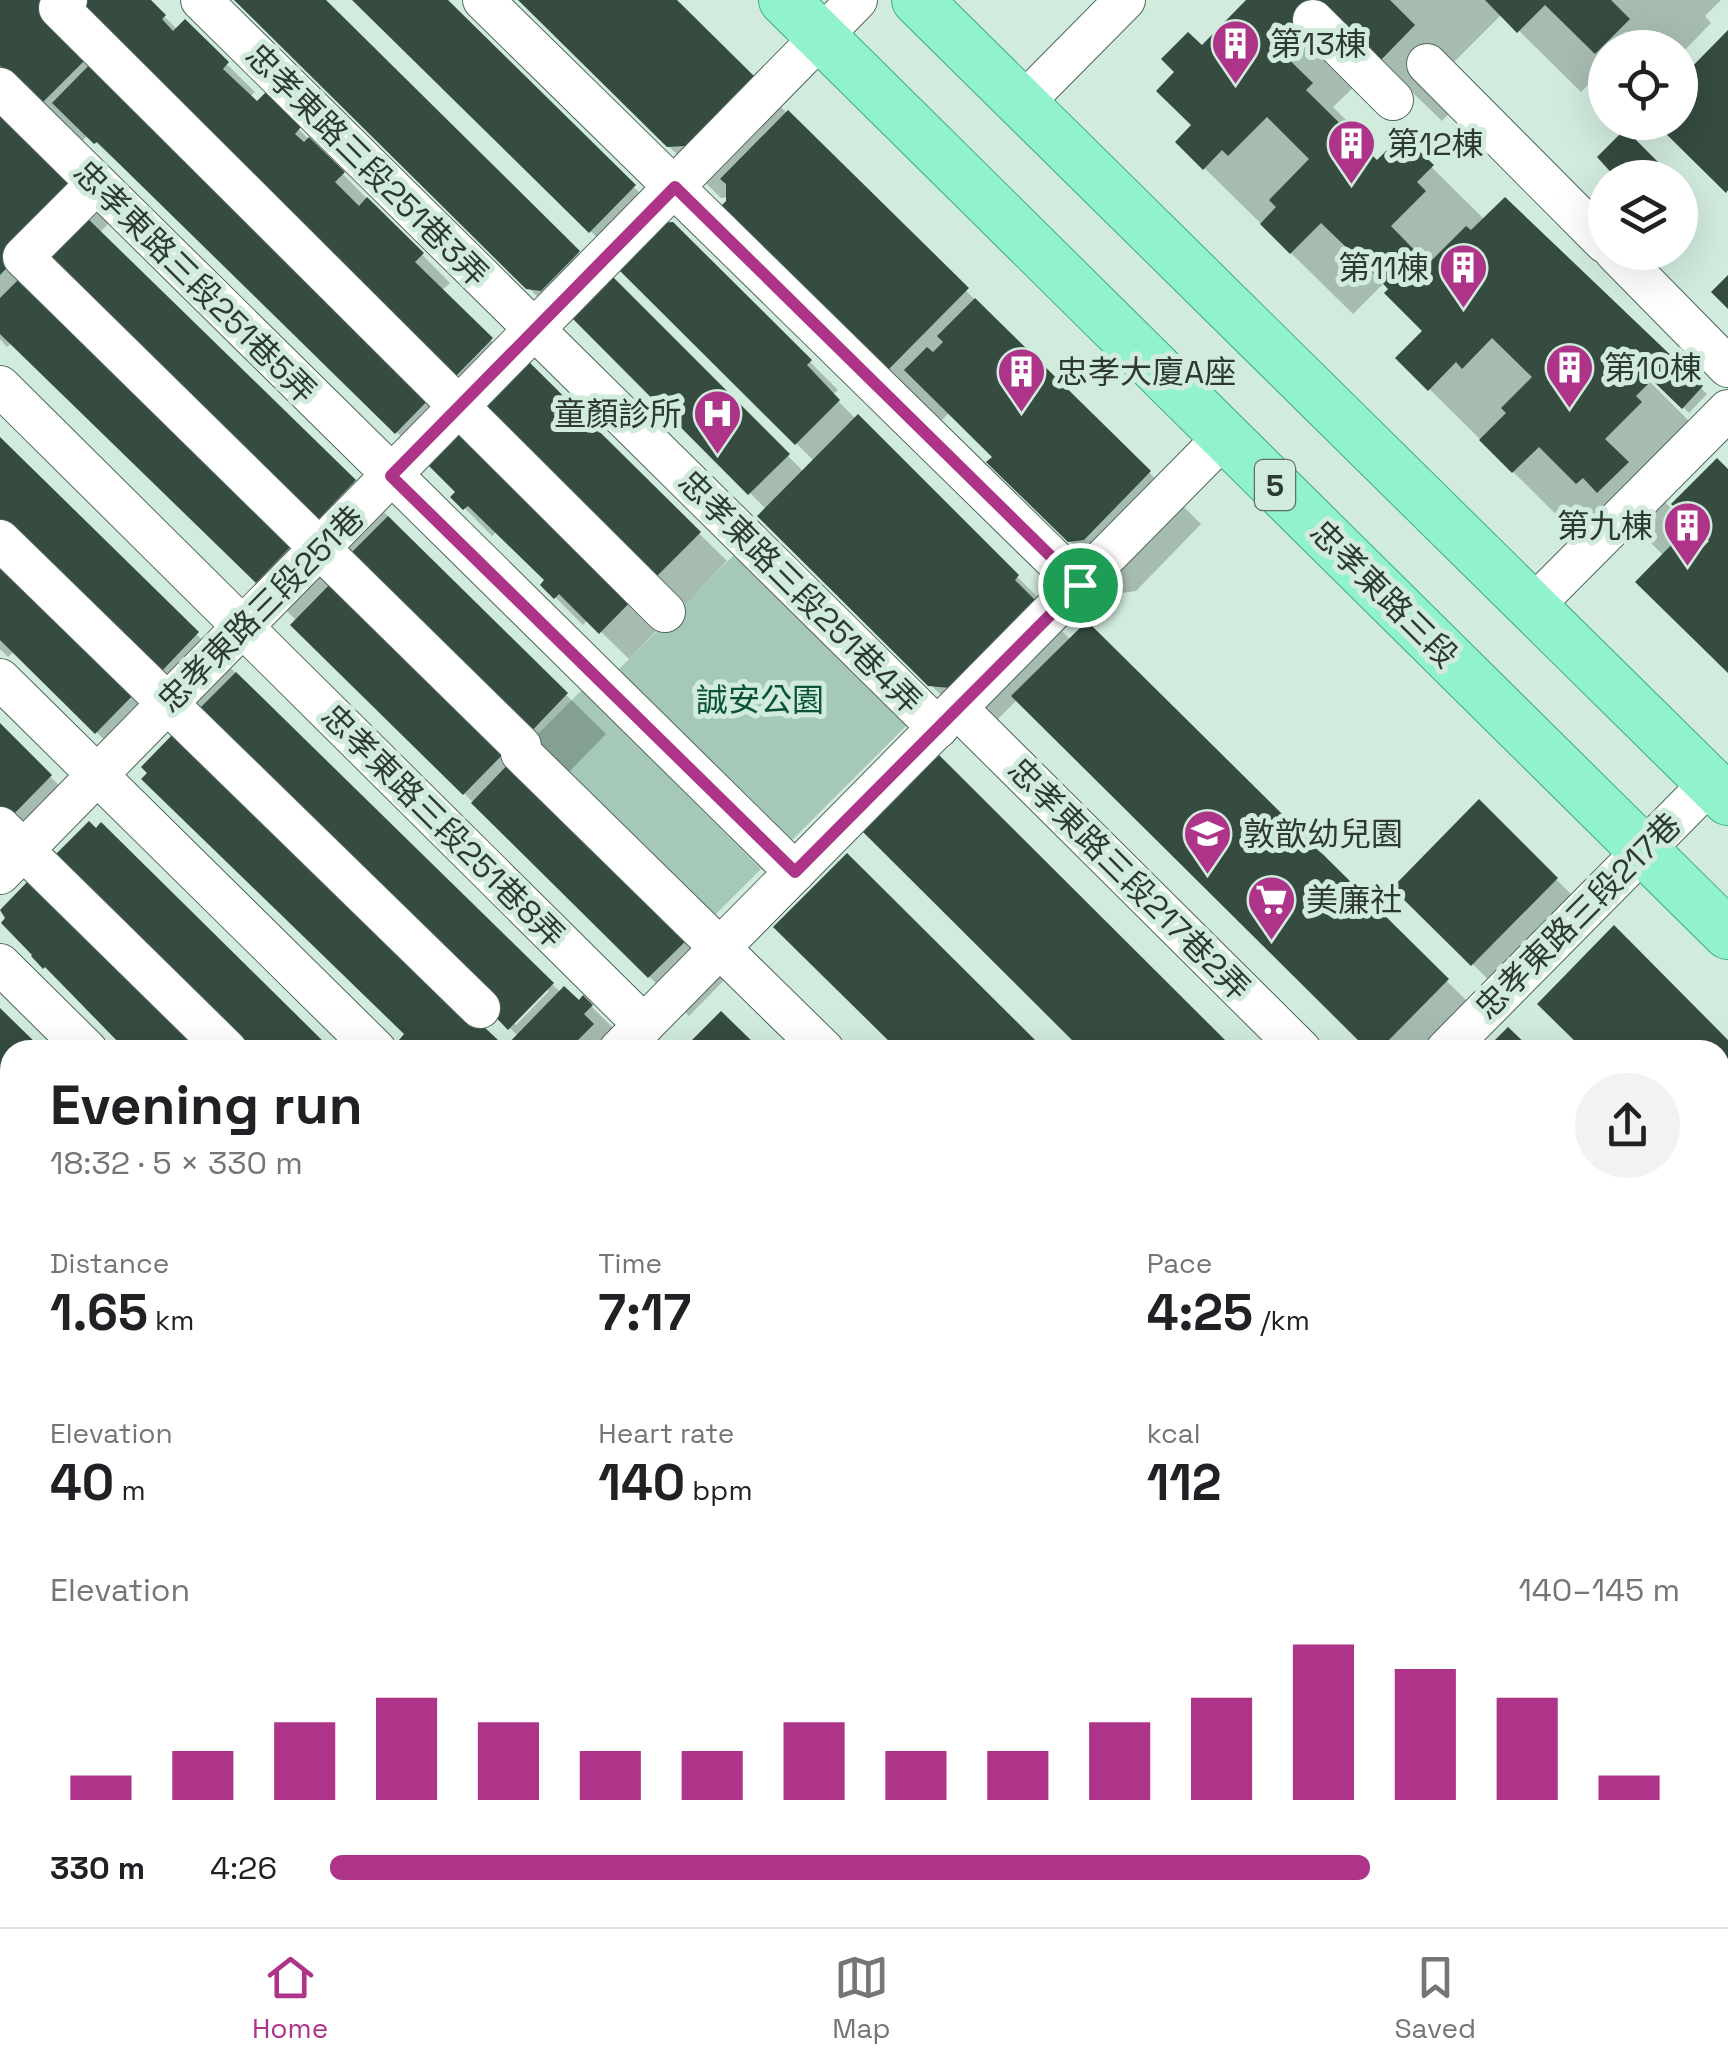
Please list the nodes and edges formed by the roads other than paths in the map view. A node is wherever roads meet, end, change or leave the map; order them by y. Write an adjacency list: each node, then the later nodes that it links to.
1 (66, 0): 21 (street)
2 (200, 0): 18 (street, 忠孝東路三段251巷3弄)
3 (482, 0): 15 (street)
4 (784, 0): 9 (main road, 忠孝東路三段 / 5)
5 (857, 0): 9 (street, 忠孝東路三段251巷)
6 (917, 0): 13 (main road)
7 (1125, 0): 13 (street)
8 (1313, 20): 12 (street)
9 (821, 37): 15 (street, 忠孝東路三段251巷); 23 (main road, 忠孝東路三段 / 5)
10 (1427, 64): 16 (street)
11 (0, 88): 14 (street, 忠孝東路三段251巷5弄)
12 (1393, 100)
13 (1022, 104): 28 (main road)
14 (96, 184): 24 (street, 忠孝東路三段251巷5弄); 26 (street)
15 (675, 187): 18 (street, 忠孝東路三段251巷); 27 (street)
16 (1588, 226)
17 (1632, 270): 19 (street)
18 (534, 330): 21 (street, 忠孝東路三段251巷); 33 (street, 忠孝東路三段251巷4弄)
19 (1728, 366)
20 (0, 386): 30 (street, 忠孝東路三段251巷8弄)
21 (459, 406): 24 (street, 忠孝東路三段251巷); 29 (street)
22 (1727, 413): 28 (street)
23 (1225, 436): 27 (street); 37 (main road, 忠孝東路三段 / 5)
24 (391, 476): 26 (street, 忠孝東路三段251巷); 38 (street, 忠孝東路三段251巷5弄)
25 (0, 540): 32 (street)
26 (320, 550): 30 (street, 忠孝東路三段251巷); 40 (street)
27 (1080, 585): 33 (street)
28 (1532, 607): 35 (main road)
29 (664, 612)
30 (243, 626): 32 (street, 忠孝東路三段251巷); 43 (street, 忠孝東路三段251巷8弄)
31 (0, 679): 34 (street)
32 (166, 705): 34 (street, 忠孝東路三段251巷); 42 (street)
33 (947, 718): 38 (street); 48 (street, 忠孝東路三段217巷2弄)
34 (97, 775): 36 (street, 忠孝東路三段251巷); 46 (street)
35 (1719, 792): 37 (street, 忠孝東路三段217巷)
36 (8, 850): 45 (street)
37 (1643, 850): 39 (main road, 忠孝東路三段 / 5); 49 (street, 忠孝東路三段217巷)
38 (795, 872): 40 (street)
39 (1728, 934)
40 (720, 948): 43 (street); 47 (street)
41 (0, 964): 44 (street)
42 (480, 1008)
43 (632, 1038)
44 (76, 1040)
45 (216, 1040)
46 (366, 1040)
47 (814, 1040)
48 (1290, 1040)
49 (1456, 1040)

